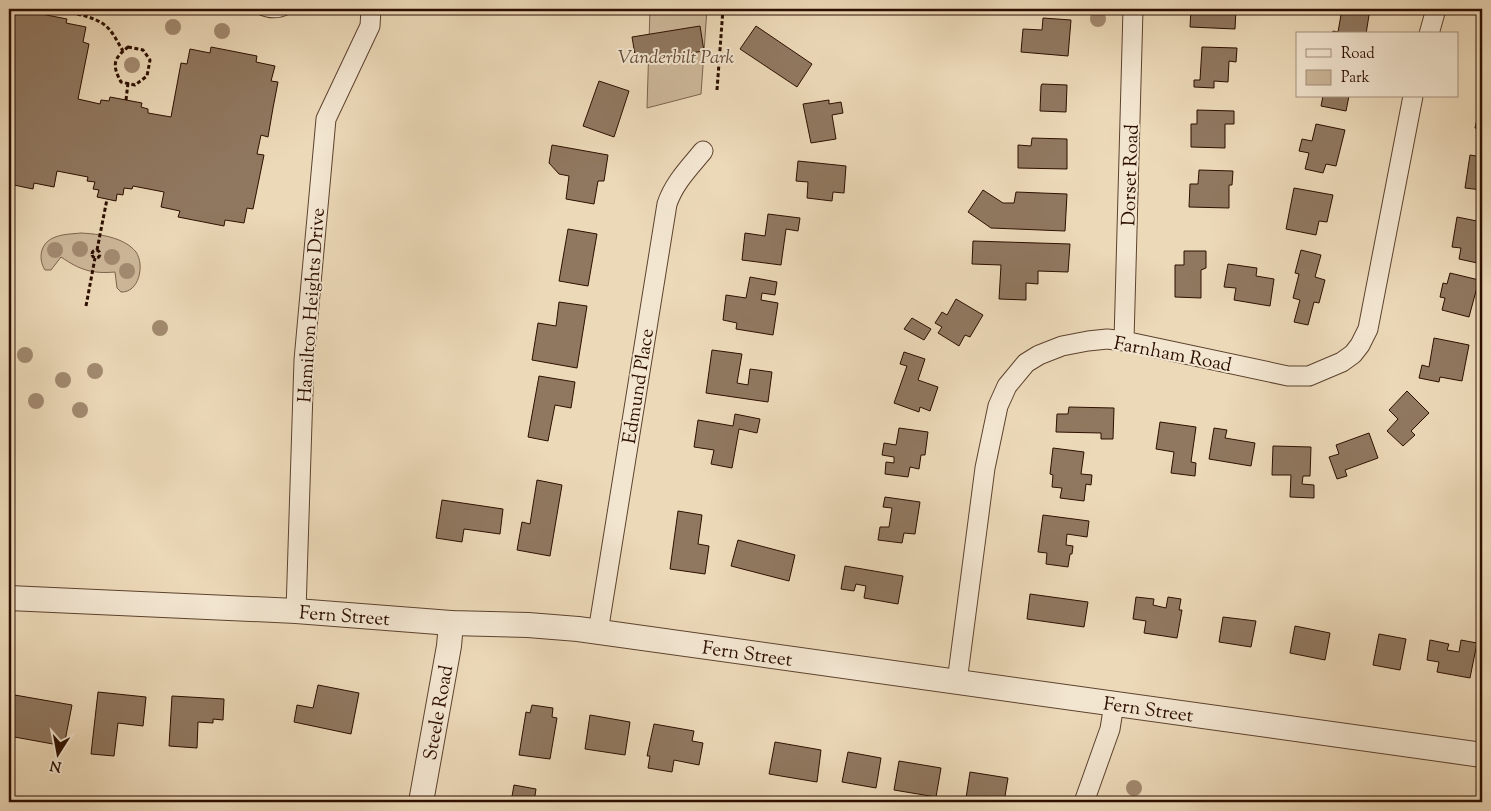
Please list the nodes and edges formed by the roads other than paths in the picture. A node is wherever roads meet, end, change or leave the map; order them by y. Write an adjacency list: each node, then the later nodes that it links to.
1 (259, 9): 2 (lane)
2 (288, 9)
3 (370, 9): 11 (street, Hamilton Heights Drive)
4 (1133, 9): 9 (street, Dorset Road)
5 (1436, 9): 6 (street)
6 (1430, 32)
7 (1413, 98): 9 (street, Farnham Road)
8 (703, 151): 13 (street, Edmund Place)
9 (1124, 341): 14 (street, Farnham Road)
10 (9, 598): 11 (street, Fern Street)
11 (296, 611): 12 (street, Fern Street)
12 (451, 623): 13 (street, Fern Street); 17 (street, Steele Road)
13 (598, 632): 14 (street, Fern Street)
14 (957, 682): 15 (street, Fern Street)
15 (1114, 704): 16 (street, Fern Street); 18 (street)
16 (1482, 755)
17 (421, 802)
18 (1084, 802)

